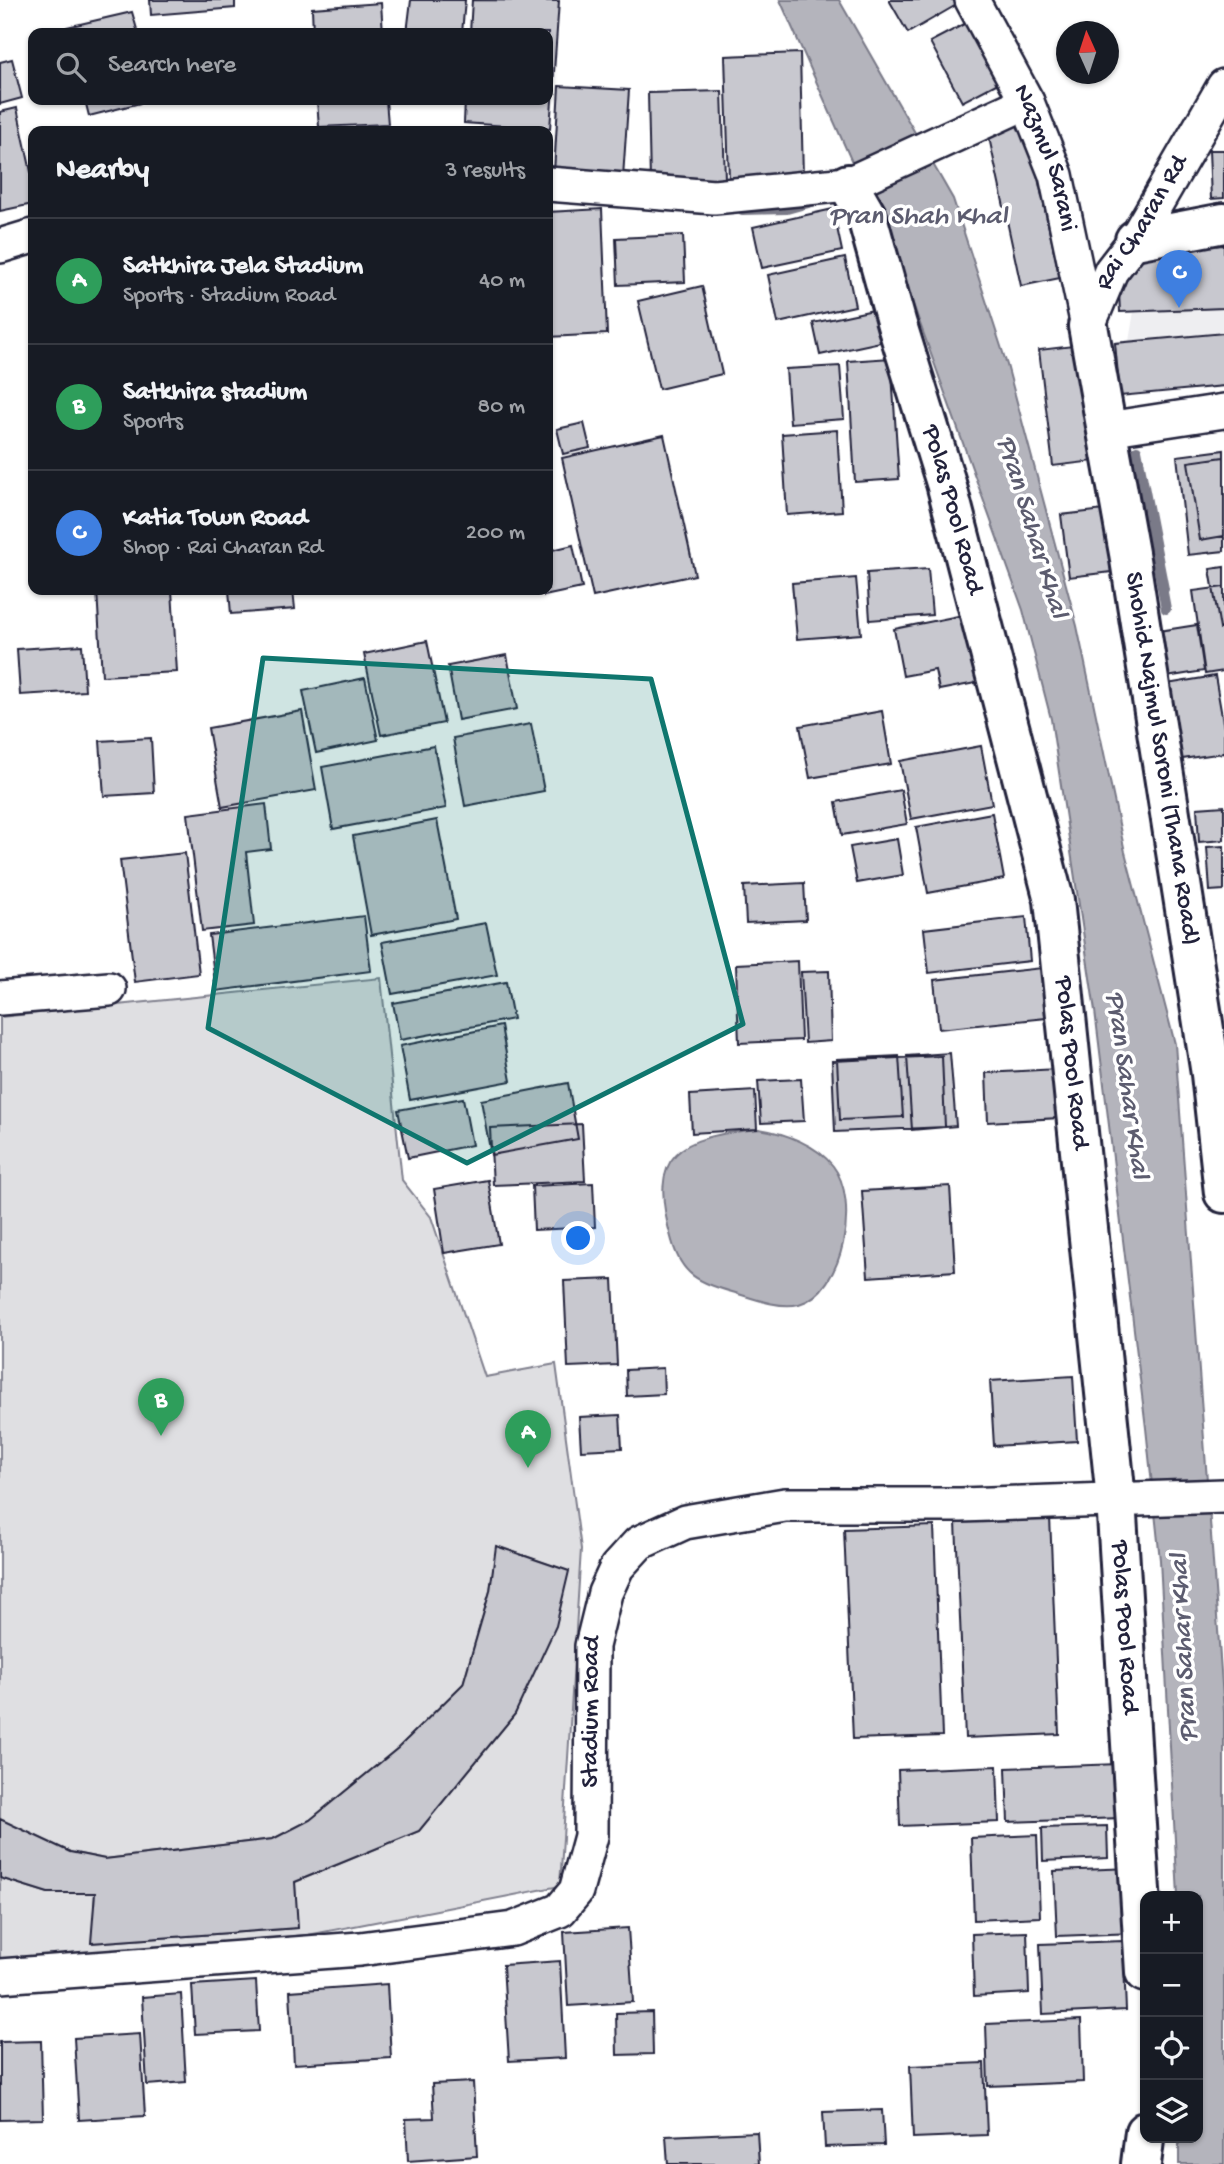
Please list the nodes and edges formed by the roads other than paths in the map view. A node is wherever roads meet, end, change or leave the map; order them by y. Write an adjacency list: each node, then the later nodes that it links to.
1 (972, 0): 3 (street, Nazmul Sarani)
2 (1224, 86): 8 (street, Rai Charan Rd)
3 (1027, 102): 5 (street); 10 (street, Nazmul Sarani)
4 (553, 184): 5 (street)
5 (848, 184): 18 (street, Polas Pool Road)
6 (1224, 223): 8 (street)
7 (28, 238): 9 (street)
8 (1135, 240): 10 (street, Rai Charan Rd)
9 (0, 246)
10 (1088, 326): 12 (street, Shohid Najmul Soroni (Thana Road))
11 (1224, 411): 12 (street)
12 (1107, 429): 13 (street, Shohid Najmul Soroni (Thana Road))
13 (1209, 971): 16 (street, Shohid Najmul Soroni (Thana Road))
14 (108, 989): 15 (street)
15 (0, 998)
16 (1224, 1193)
17 (1224, 1496): 18 (street, Stadium Road)
18 (1116, 1499): 19 (street, Polas Pool Road); 20 (street, Stadium Road)
19 (1144, 1954)
20 (0, 1976)
21 (1144, 2143): 22 (street)
22 (1142, 2164)

